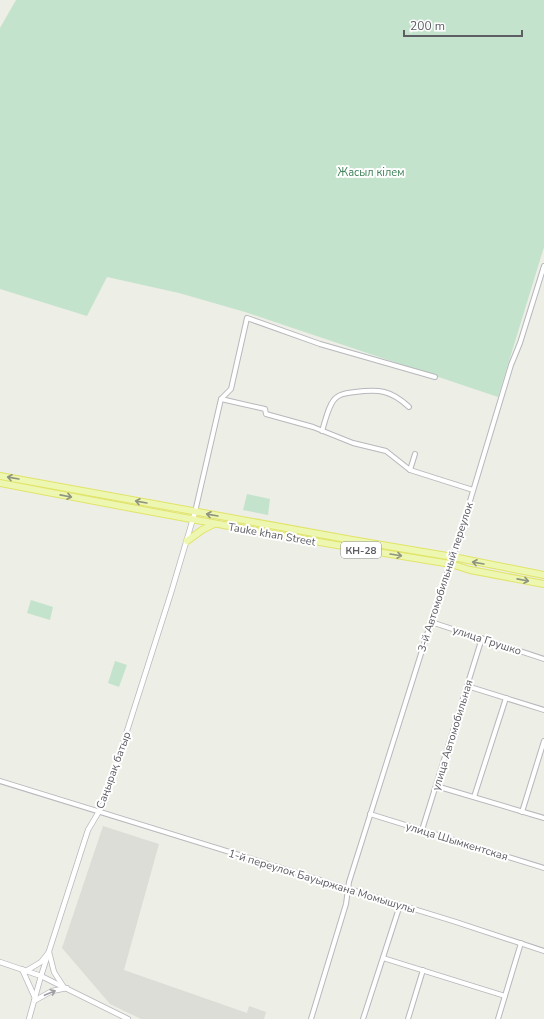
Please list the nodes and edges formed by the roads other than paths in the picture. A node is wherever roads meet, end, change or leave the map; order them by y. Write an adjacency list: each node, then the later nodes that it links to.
1 (544, 266): 10 (street, 3-й Автомобильный переулок)
2 (435, 377): 3 (street)
3 (221, 399): 5 (street); 11 (street)
4 (409, 407): 5 (street)
5 (322, 431): 7 (street)
6 (415, 454): 7 (street)
7 (410, 470): 10 (street)
8 (0, 476): 11 (main road, Tauke khan Street / КН-28, one-way to 8)
9 (0, 483): 12 (main road, Tauke khan Street / КН-28, one-way to 12)
10 (473, 490): 15 (street, 3-й Автомобильный переулок)
11 (195, 512): 12 (street, Саңырақ батыр); 15 (main road, Tauke khan Street / КН-28, one-way to 11)
12 (193, 520): 13 (main road, Tauke khan Street / КН-28); 14 (street, Саңырақ батыр)
13 (214, 524): 14 (main road); 16 (main road, Tauke khan Street / КН-28, one-way to 16)
14 (187, 541): 29 (street, Саңырақ батыр)
15 (453, 557): 16 (street, 3-й Автомобильный переулок); 17 (main road, Tauke khan Street / КН-28, one-way to 15)
16 (451, 564): 18 (main road, Tauke khan Street / КН-28, one-way to 18); 19 (street, 3-й Автомобильный переулок)
17 (544, 575)
18 (544, 584)
19 (431, 622): 20 (street, улица Грушко); 31 (street, 3-й Автомобильный переулок)
20 (482, 638): 21 (street, улица Грушко); 22 (street, улица Автомобильная)
21 (544, 659)
22 (468, 686): 23 (street); 27 (street, улица Автомобильная)
23 (506, 698): 24 (street); 28 (street)
24 (544, 710)
25 (544, 741): 30 (street)
26 (0, 781): 29 (street)
27 (436, 786): 28 (street); 33 (street, улица Автомобильная)
28 (474, 797): 30 (street)
29 (99, 812): 35 (street, 1-й переулок Бауыржана Момышулы); 39 (street, Саңырақ батыр)
30 (522, 812): 32 (street)
31 (370, 814): 33 (street, улица Шымкентская); 35 (street, 3-й Автомобильный переулок)
32 (544, 818)
33 (422, 830): 34 (street, улица Шымкентская)
34 (544, 868)
35 (349, 890): 36 (street, 1-й переулок Бауыржана Момышулы); 50 (street, 3-й Автомобильный переулок)
36 (400, 905): 37 (street, 1-й переулок Бауыржана Момышулы); 40 (street)
37 (521, 943): 38 (street, 1-й переулок Бауыржана Момышулы); 46 (street)
38 (544, 951)
39 (49, 952): 42 (street); 44 (street, Саңырақ батыр); 45 (street)
40 (383, 958): 43 (street); 51 (street)
41 (0, 962): 42 (street)
42 (24, 970): 44 (street); 47 (street)
43 (423, 970): 46 (street); 52 (street)
44 (41, 976): 45 (street); 47 (street, Саңырақ батыр)
45 (65, 987): 47 (street, one-way to 45); 49 (street)
46 (505, 996): 53 (street)
47 (34, 1000): 48 (street, Саңырақ батыр)
48 (29, 1019)
49 (128, 1019)
50 (311, 1019)
51 (363, 1019)
52 (408, 1019)
53 (498, 1019)

